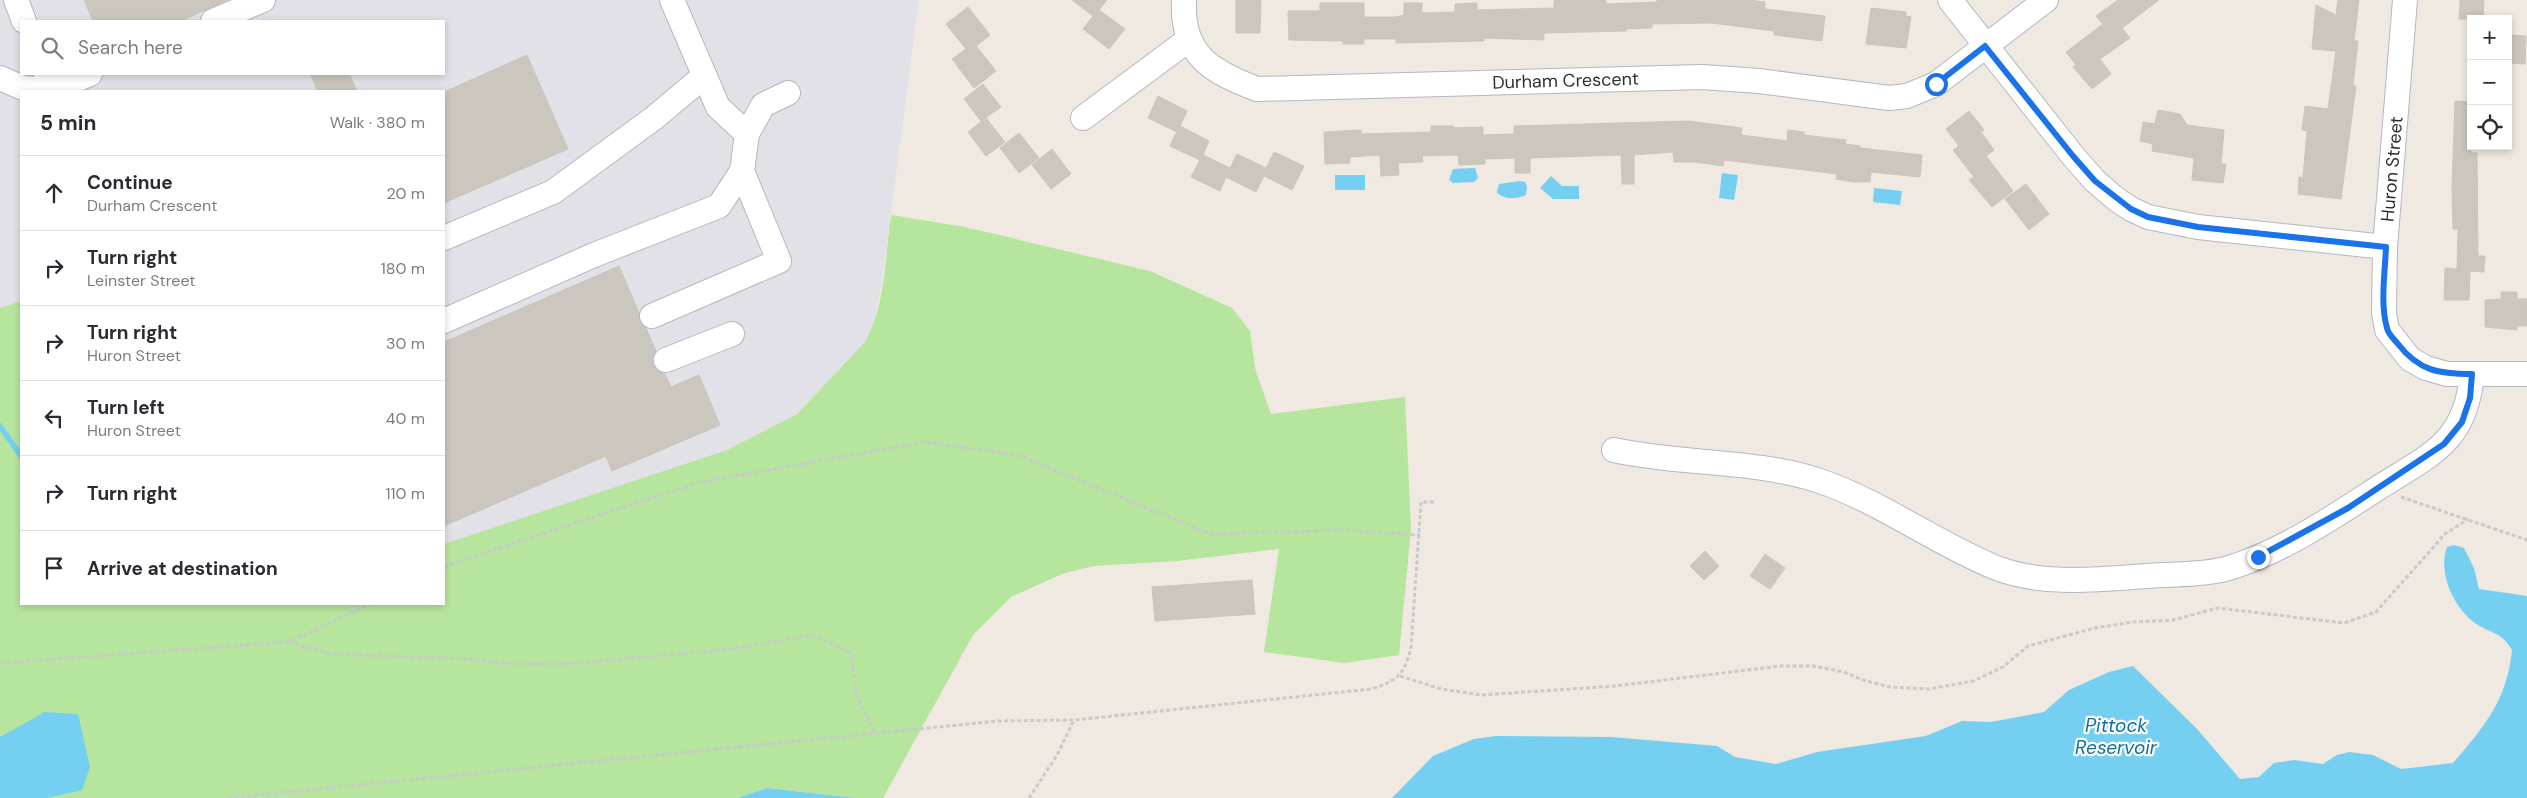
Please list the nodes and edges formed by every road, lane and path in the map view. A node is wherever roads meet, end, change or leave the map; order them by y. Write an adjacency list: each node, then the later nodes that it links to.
1 (16, 0): 8 (street)
2 (263, 0): 9 (street)
3 (672, 0): 13 (street)
4 (1184, 0): 10 (street)
5 (1950, 0): 11 (street)
6 (2046, 0): 11 (street, Durham Crescent)
7 (2405, 0): 21 (street, Huron Street)
8 (24, 20)
9 (215, 20)
10 (1188, 40): 11 (street, Durham Crescent); 17 (street)
11 (1985, 46): 21 (street)
12 (85, 75): 15 (street)
13 (704, 76): 18 (street); 20 (street)
14 (0, 78): 15 (street)
15 (49, 82)
16 (788, 93): 18 (street)
17 (1083, 118)
18 (747, 134): 19 (street)
19 (742, 171): 22 (street); 23 (street)
20 (445, 238)
21 (2386, 247): 26 (street, Huron Street)
22 (652, 316)
23 (445, 321)
24 (732, 334): 25 (street)
25 (666, 360)
26 (2472, 374): 27 (street, Huron Street); 29 (street)
27 (2527, 374)
28 (1614, 450): 29 (street)
29 (2376, 489): 31 (path)
30 (1436, 502): 32 (path)
31 (2468, 519): 33 (path); 38 (path)
32 (1420, 535): 34 (path); 38 (path)
33 (2527, 540)
34 (445, 568)
35 (368, 605): 36 (path)
36 (289, 642): 37 (path); 40 (path)
37 (0, 663)
38 (1400, 676): 39 (path)
39 (1074, 720): 40 (path); 42 (path)
40 (875, 733): 41 (path)
41 (228, 798)
42 (1029, 798)

